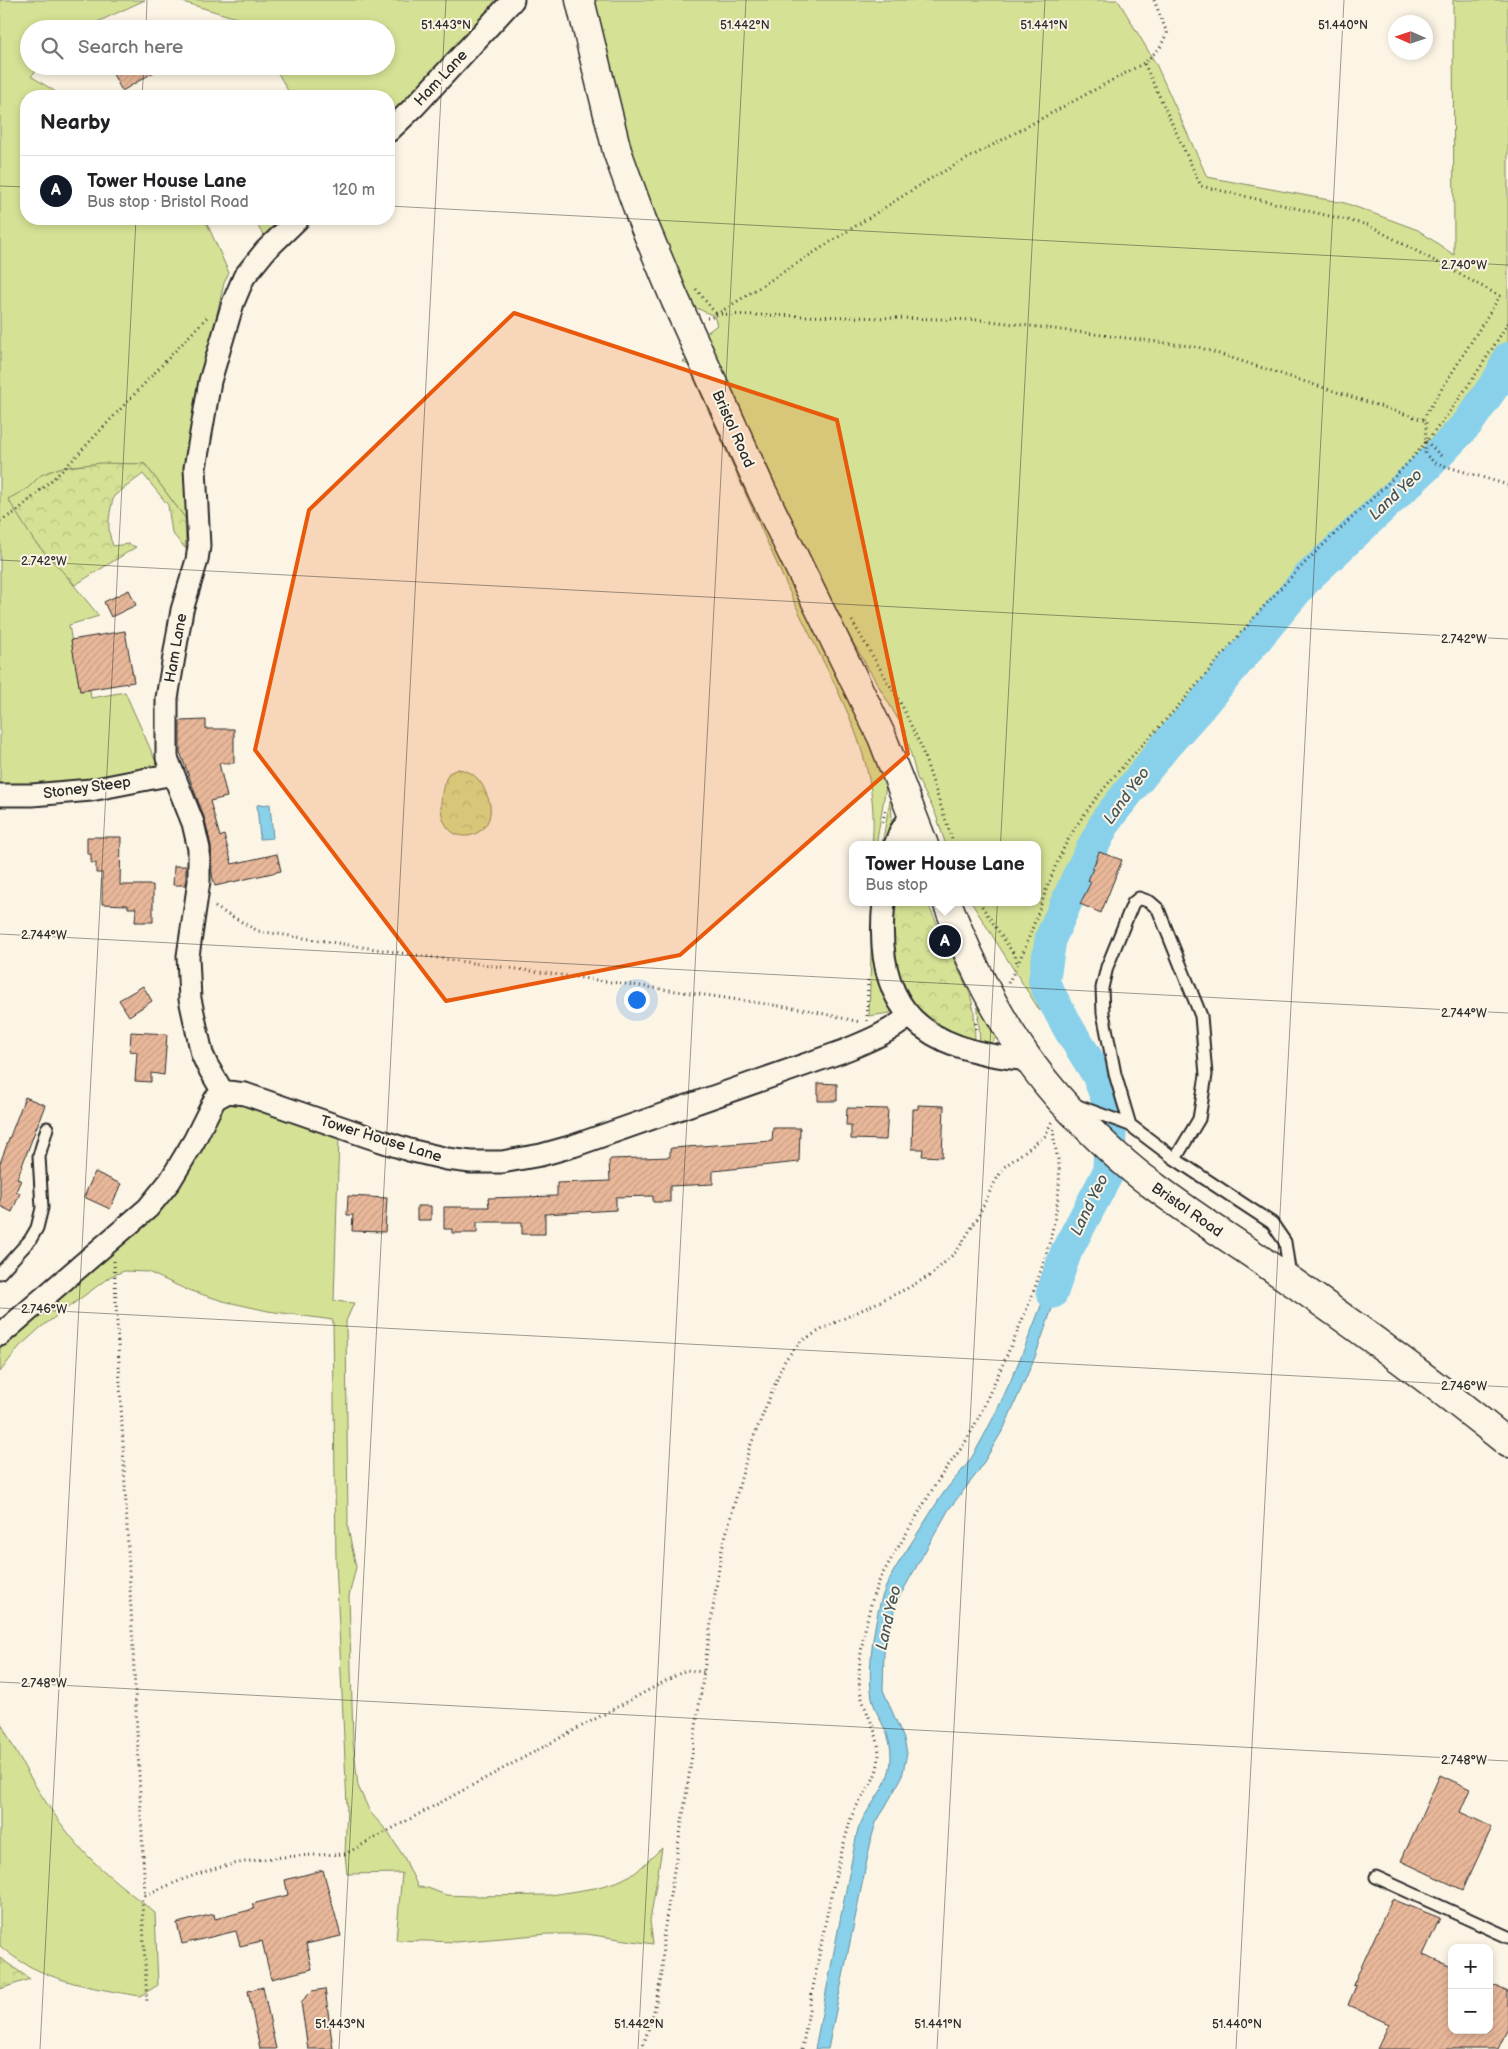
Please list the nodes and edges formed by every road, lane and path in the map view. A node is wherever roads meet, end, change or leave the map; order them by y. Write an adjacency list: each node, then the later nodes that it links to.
1 (512, 0): 5 (street, Ham Lane)
2 (580, 0): 18 (main road, Bristol Road)
3 (1154, 0): 4 (path)
4 (1144, 63): 8 (path); 11 (path)
5 (395, 125)
6 (292, 225): 7 (street, Ham Lane)
7 (233, 304): 15 (path); 16 (street, Ham Lane)
8 (716, 314): 9 (path); 11 (path)
9 (711, 318)
10 (1508, 323): 12 (path)
11 (1423, 420): 12 (path)
12 (1426, 441): 13 (path); 14 (path); 22 (path)
13 (1441, 456)
14 (1508, 485)
15 (0, 521)
16 (173, 774): 17 (street, Stoney Steep); 21 (street, Ham Lane)
17 (0, 795)
18 (912, 814): 19 (street); 20 (main road, Bristol Road)
19 (897, 841)
20 (922, 841)
21 (199, 881): 30 (path); 32 (street, Ham Lane)
22 (1041, 905)
23 (884, 906): 29 (street)
24 (949, 906): 31 (main road, Bristol Road)
25 (982, 906): 27 (path)
26 (1040, 906): 27 (path)
27 (1018, 964): 28 (path)
28 (1014, 971)
29 (910, 1016): 31 (street); 32 (street, Tower House Lane)
30 (858, 1022)
31 (1030, 1060): 33 (main road, Bristol Road)
32 (224, 1094): 37 (street)
33 (1067, 1106): 34 (lane); 39 (main road, Bristol Road); 42 (path); 48 (path)
34 (1130, 1125): 36 (lane); 36 (lane)
35 (47, 1128): 38 (lane)
36 (1175, 1159): 39 (lane)
37 (107, 1243): 40 (street); 44 (path)
38 (0, 1273)
39 (1291, 1281): 41 (main road, Bristol Road)
40 (1, 1331)
41 (1508, 1443)
42 (704, 1672): 44 (path); 47 (path)
43 (1376, 1877): 45 (lane)
44 (146, 1895): 46 (path)
45 (1508, 1937)
46 (147, 2003)
47 (642, 2049)
48 (802, 2049)

